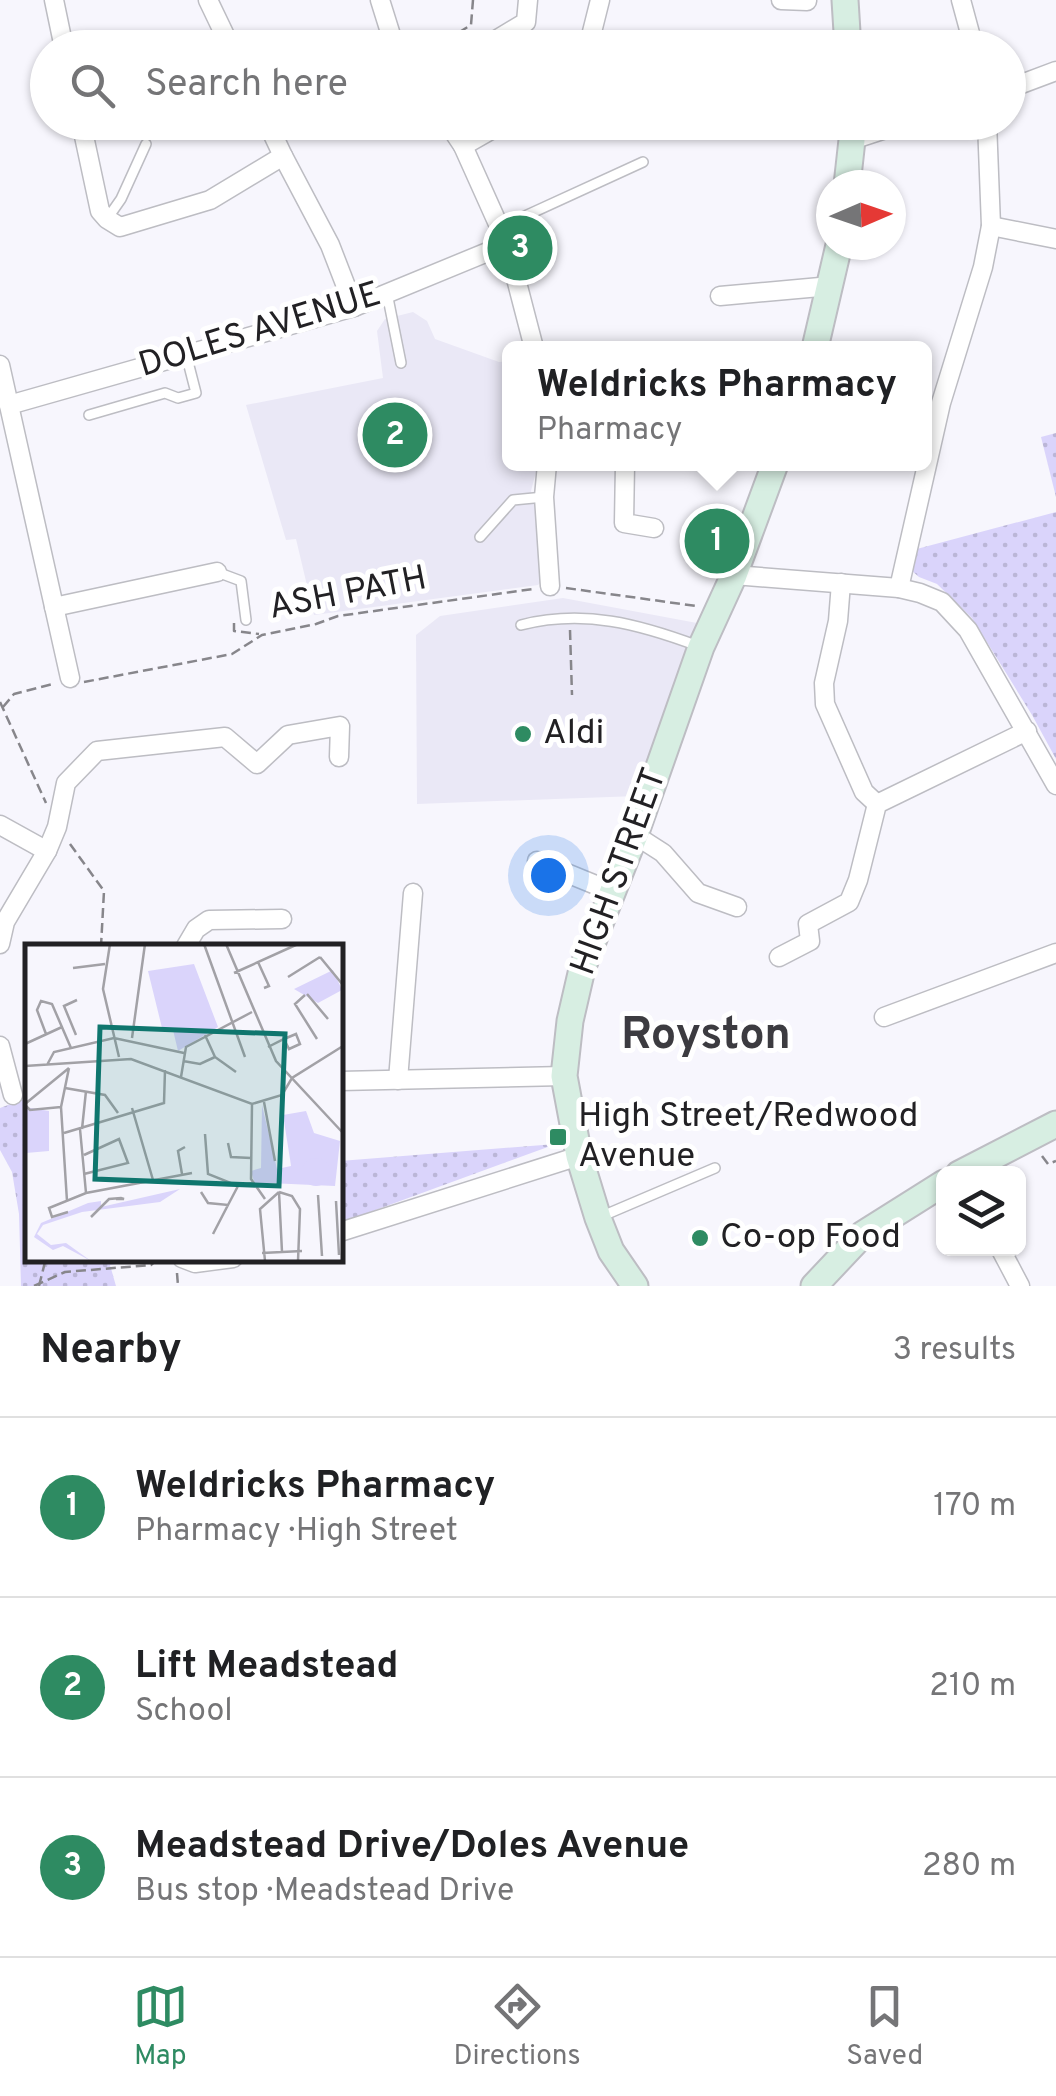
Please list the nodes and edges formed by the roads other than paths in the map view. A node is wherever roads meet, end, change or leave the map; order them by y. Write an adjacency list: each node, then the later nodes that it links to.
1 (54, 0): 10 (street)
2 (208, 0): 11 (street)
3 (380, 0): 12 (street)
4 (528, 0): 13 (street)
5 (600, 0): 14 (street)
6 (781, 0): 9 (street)
7 (845, 0): 15 (main road)
8 (961, 0): 16 (street)
9 (807, 1)
10 (60, 30)
11 (222, 30)
12 (389, 30)
13 (513, 30)
14 (592, 30)
15 (847, 30)
16 (969, 30)
17 (1056, 71): 18 (street)
18 (1026, 82)
19 (85, 140): 30 (street)
20 (276, 140): 27 (street)
21 (459, 140): 26 (street)
22 (474, 140): 26 (street)
23 (851, 140): 29 (main road)
24 (989, 140): 31 (street)
25 (146, 144): 30 (lane)
26 (463, 146): 32 (street)
27 (284, 156): 30 (street); 38 (street)
28 (644, 162): 32 (lane)
29 (848, 170)
30 (107, 220)
31 (991, 226): 33 (street); 44 (street)
32 (504, 236): 36 (street, DOLES AVENUE); 39 (street)
33 (1056, 239)
34 (835, 260): 35 (main road)
35 (831, 286): 37 (street); 40 (main road)
36 (387, 293): 38 (street, DOLES AVENUE); 42 (lane)
37 (720, 296)
38 (354, 306): 41 (street, DOLES AVENUE)
39 (532, 341)
40 (817, 341)
41 (186, 354): 45 (street, DOLES AVENUE); 46 (lane)
42 (400, 363)
43 (0, 365): 45 (street)
44 (932, 400)
45 (9, 405): 47 (street)
46 (89, 414)
47 (9, 448): 60 (street)
48 (546, 471): 52 (street)
49 (626, 471): 53 (street)
50 (772, 471): 56 (main road, HIGH STREET)
51 (919, 471): 59 (street)
52 (544, 497): 54 (lane); 58 (street)
53 (654, 528)
54 (480, 537)
55 (216, 572): 60 (street); 61 (lane)
56 (734, 575): 57 (street); 63 (main road, HIGH STREET)
57 (840, 583): 59 (street); 68 (street)
58 (550, 586)
59 (898, 588): 65 (street)
60 (54, 606): 64 (street)
61 (246, 620)
62 (521, 625): 63 (lane)
63 (701, 647): 70 (main road, HIGH STREET)
64 (70, 678)
65 (1027, 731): 67 (street); 68 (street)
66 (339, 756): 71 (street)
67 (1056, 784)
68 (877, 804): 80 (street)
69 (0, 825): 71 (street)
70 (635, 836): 73 (main road, HIGH STREET); 75 (street)
71 (46, 851): 77 (street)
72 (537, 861): 73 (street)
73 (613, 892): 83 (main road, HIGH STREET)
74 (413, 894): 84 (street)
75 (737, 906)
76 (282, 919): 78 (street)
77 (0, 944)
78 (187, 944)
79 (1056, 953): 81 (street)
80 (779, 957)
81 (884, 1017)
82 (0, 1046): 86 (street)
83 (564, 1076): 84 (street); 88 (main road, HIGH STREET)
84 (398, 1080): 85 (street)
85 (342, 1081)
86 (13, 1095)
87 (1056, 1124): 89 (main road)
88 (579, 1156): 92 (main road, HIGH STREET); 93 (street)
89 (974, 1166)
90 (715, 1168): 92 (lane)
91 (936, 1188): 97 (main road)
92 (598, 1218): 96 (main road, HIGH STREET)
93 (342, 1231)
94 (1003, 1256): 95 (street)
95 (1016, 1285)
96 (634, 1286)
97 (814, 1286)

